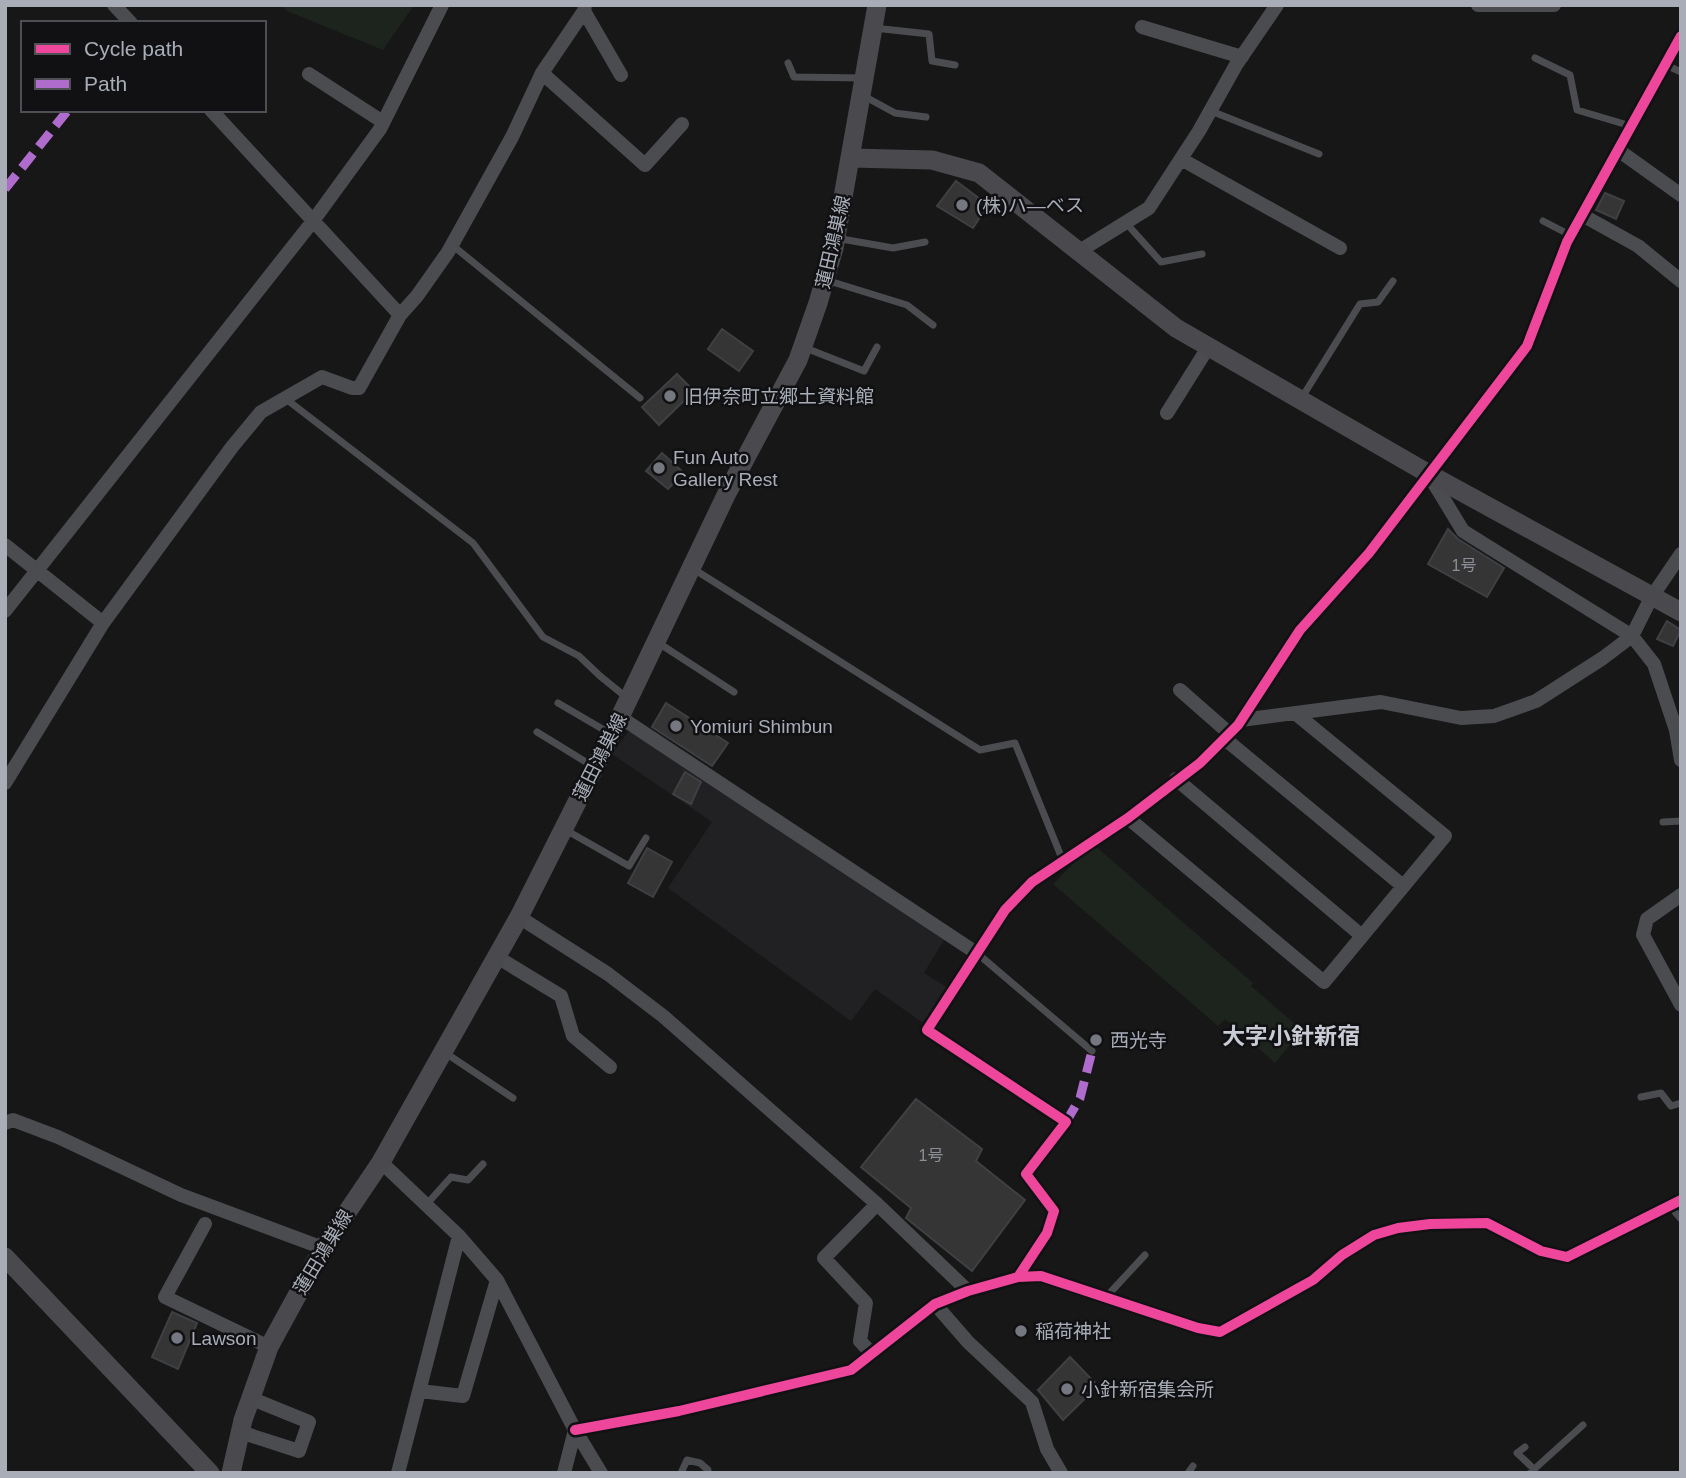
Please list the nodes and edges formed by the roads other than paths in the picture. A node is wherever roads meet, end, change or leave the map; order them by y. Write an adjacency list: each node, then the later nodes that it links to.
1 (114, 5): 8 (street)
2 (442, 5): 25 (street)
3 (877, 5): 10 (main road, 蓮田鴻巣線)
4 (1478, 5): 5 (street)
5 (1555, 5)
6 (1274, 6): 12 (street)
7 (585, 8): 18 (street); 20 (street)
8 (129, 21)
9 (1142, 27): 12 (street)
10 (873, 28): 15 (lane); 21 (main road, 蓮田鴻巣線)
11 (1681, 36): 16 (street)
12 (1242, 57): 22 (street)
13 (1535, 58): 27 (lane)
14 (788, 63): 21 (lane)
15 (955, 65)
16 (1666, 65): 17 (lane); 27 (street)
17 (1681, 72)
18 (542, 73): 26 (street); 40 (street)
19 (309, 74): 25 (street)
20 (621, 75)
21 (863, 86): 24 (lane); 30 (main road, 蓮田鴻巣線)
22 (1211, 111): 29 (lane); 31 (street)
23 (213, 112): 34 (street)
24 (926, 117)
25 (383, 122): 34 (street)
26 (682, 124)
27 (1631, 127): 28 (street)
28 (1618, 150): 32 (street); 33 (street)
29 (1319, 154)
30 (851, 158): 38 (main road, 蓮田鴻巣線); 42 (main road)
31 (1181, 159): 36 (street); 41 (street)
32 (1681, 195)
33 (1582, 215): 37 (street); 46 (street)
34 (313, 221): 47 (street); 60 (street)
35 (1543, 221): 37 (lane)
36 (1126, 223): 42 (street); 43 (lane)
37 (1571, 235): 56 (street)
38 (836, 238): 39 (lane); 44 (main road, 蓮田鴻巣線)
39 (925, 242)
40 (452, 244): 47 (street); 53 (lane)
41 (1340, 248)
42 (1078, 252): 50 (main road)
43 (1202, 254)
44 (825, 280): 48 (lane); 49 (main road, 蓮田鴻巣線)
45 (1393, 281): 54 (lane)
46 (1681, 281)
47 (400, 315): 52 (street)
48 (933, 325)
49 (803, 346): 51 (lane); 59 (main road, 蓮田鴻巣線)
50 (1209, 346): 54 (main road); 55 (street)
51 (877, 347)
52 (285, 398): 64 (street); 69 (lane)
53 (640, 398)
54 (1301, 400): 56 (main road)
55 (1167, 413)
56 (1429, 474): 61 (main road); 65 (street); 72 (street)
57 (5, 545): 60 (street)
58 (1681, 554): 61 (street)
59 (692, 567): 66 (main road, 蓮田鴻巣線); 85 (lane)
60 (37, 570): 62 (street); 64 (street)
61 (1651, 598): 63 (main road); 65 (street)
62 (5, 611)
63 (1681, 612)
64 (103, 623): 79 (street)
65 (1632, 636): 71 (street); 76 (street)
66 (657, 641): 68 (lane); 69 (main road, 蓮田鴻巣線)
67 (1181, 690): 75 (street)
68 (734, 692)
69 (629, 699): 73 (main road, 蓮田鴻巣線)
70 (558, 703): 73 (lane)
71 (1295, 713): 72 (street); 86 (street)
72 (1241, 720): 75 (street)
73 (616, 726): 77 (main road, 蓮田鴻巣線); 90 (street)
74 (537, 732): 77 (lane)
75 (1227, 736): 78 (street); 86 (street)
76 (1680, 752)
77 (595, 767): 83 (main road, 蓮田鴻巣線)
78 (1176, 779): 80 (street); 89 (street)
79 (5, 783)
80 (1128, 818): 85 (street); 89 (street)
81 (1681, 821): 82 (lane)
82 (1663, 822)
83 (564, 829): 84 (lane); 88 (main road, 蓮田鴻巣線)
84 (646, 838)
85 (1063, 861): 90 (street)
86 (1403, 886): 89 (street)
87 (1681, 895): 92 (street)
88 (519, 917): 91 (main road, 蓮田鴻巣線); 103 (street)
89 (1362, 936)
90 (978, 954): 93 (lane); 111 (street)
91 (497, 957): 94 (main road, 蓮田鴻巣線); 95 (street)
92 (1681, 1005)
93 (1092, 1051)
94 (443, 1052): 97 (lane); 100 (main road, 蓮田鴻巣線)
95 (610, 1067)
96 (1641, 1097): 98 (lane)
97 (513, 1098)
98 (1681, 1103)
99 (5, 1123): 108 (street)
100 (381, 1162): 104 (street); 108 (main road, 蓮田鴻巣線)
101 (483, 1164): 104 (lane)
102 (1675, 1203): 105 (lane); 114 (street)
103 (877, 1204): 113 (street); 117 (street)
104 (426, 1205): 107 (street)
105 (1681, 1219)
106 (205, 1224): 116 (street)
107 (459, 1236): 112 (street); 118 (street)
108 (323, 1248): 116 (main road, 蓮田鴻巣線)
109 (1145, 1255): 114 (lane)
110 (5, 1257): 125 (main road)
111 (1018, 1277): 113 (street); 114 (street)
112 (497, 1280): 118 (street); 121 (street)
113 (968, 1291): 115 (street)
114 (1107, 1296)
115 (935, 1304): 117 (street); 132 (street)
116 (269, 1347): 119 (main road, 蓮田鴻巣線)
117 (872, 1354): 121 (street)
118 (420, 1391): 127 (street)
119 (250, 1398): 122 (main road, 蓮田鴻巣線); 122 (street)
120 (1583, 1425): 124 (lane)
121 (575, 1430): 128 (street); 129 (street)
122 (240, 1432): 126 (main road, 蓮田鴻巣線)
123 (1525, 1447): 124 (lane)
124 (1532, 1471)
125 (210, 1473)
126 (231, 1473)
127 (398, 1473)
128 (564, 1473)
129 (601, 1473)
130 (681, 1473): 131 (lane)
131 (708, 1473)
132 (1061, 1473)

